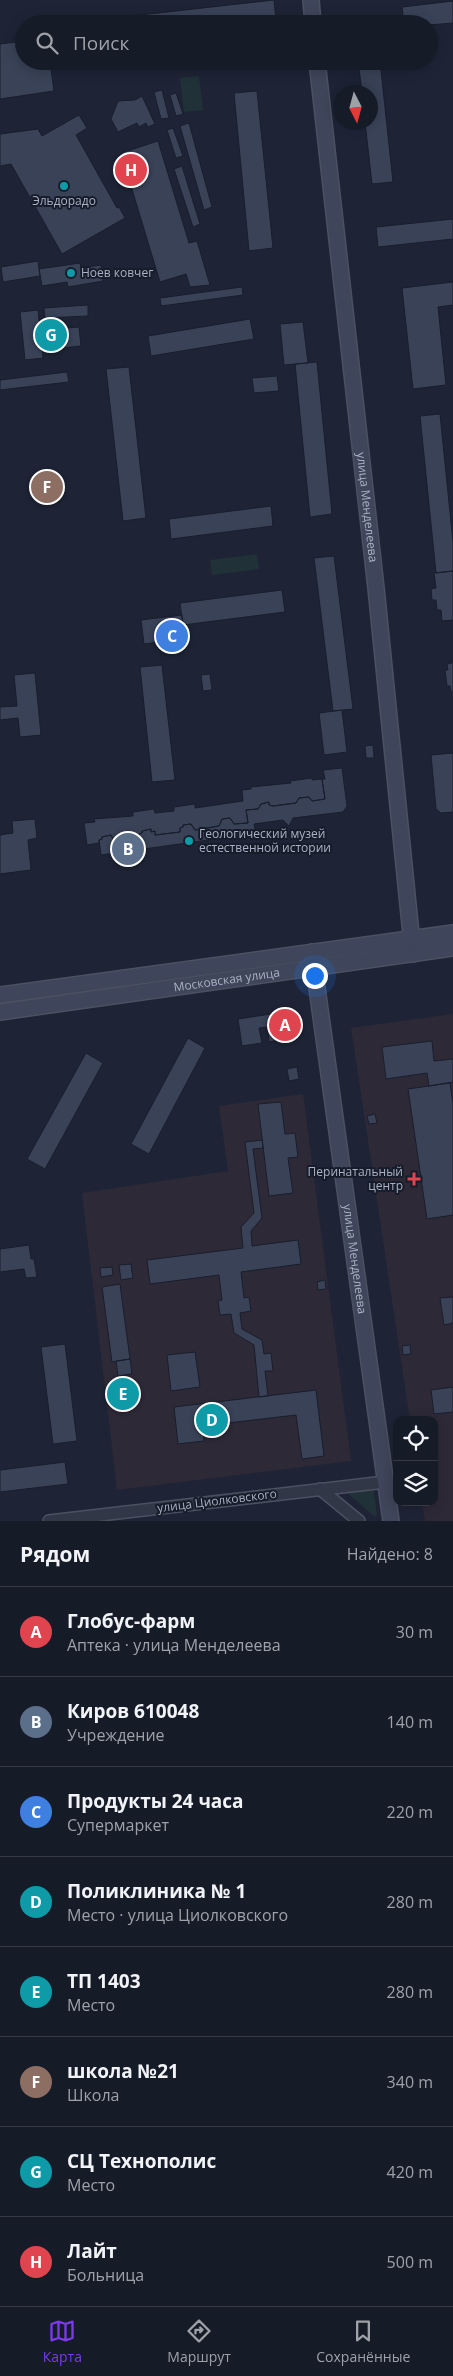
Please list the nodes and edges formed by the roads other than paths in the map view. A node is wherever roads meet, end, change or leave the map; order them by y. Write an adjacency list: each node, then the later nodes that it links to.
1 (311, 0): 2 (street)
2 (312, 15)
3 (318, 70): 5 (street, улица Менделеева)
4 (453, 932): 5 (street, Московская улица)
5 (412, 938): 7 (street, Московская улица); 8 (street, улица Менделеева)
6 (453, 948): 8 (street, Московская улица)
7 (312, 952): 9 (street, улица Менделеева); 10 (street, Московская улица)
8 (413, 954): 9 (street, Московская улица)
9 (314, 968): 11 (street, Московская улица); 12 (street, улица Менделеева)
10 (0, 995)
11 (0, 1012)
12 (385, 1482): 13 (street, улица Циолковского); 16 (street, улица Менделеева)
13 (320, 1489): 14 (street, улица Циолковского); 15 (street)
14 (50, 1521)
15 (359, 1521)
16 (391, 1521)

